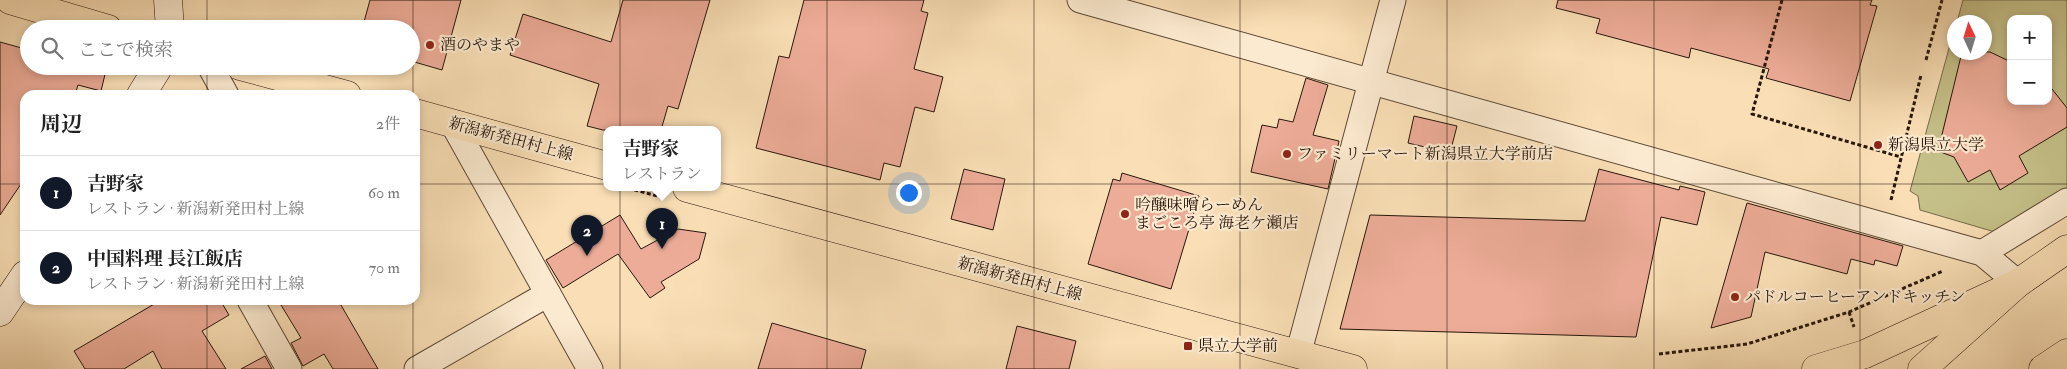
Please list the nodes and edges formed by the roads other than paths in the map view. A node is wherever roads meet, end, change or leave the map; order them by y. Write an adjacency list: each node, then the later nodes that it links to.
1 (10, 0): 5 (main road)
2 (168, 0): 6 (street)
3 (1080, 0): 10 (street)
4 (1393, 0): 10 (street)
5 (78, 20)
6 (169, 20)
7 (153, 75): 11 (street)
8 (215, 75): 12 (street)
9 (273, 75): 13 (main road)
10 (1373, 81): 20 (street); 27 (street)
11 (143, 90)
12 (223, 90)
13 (329, 90)
14 (420, 114): 15 (main road, 新潟新発田村上線)
15 (454, 124): 16 (main road, 新潟新発田村上線); 23 (street)
16 (603, 165)
17 (698, 191): 27 (main road, 新潟新発田村上線)
18 (2067, 201): 20 (street)
19 (2067, 249): 22 (main road)
20 (1982, 253): 22 (street)
21 (20, 281): 24 (street)
22 (2018, 283): 32 (main road); 33 (main road)
23 (548, 294): 30 (street); 31 (street)
24 (2, 304)
25 (253, 305): 29 (street)
26 (2067, 353): 34 (main road)
27 (1298, 355): 28 (main road, 新潟新発田村上線)
28 (1336, 367)
29 (289, 369)
30 (417, 369)
31 (590, 369)
32 (1816, 369)
33 (1922, 369)
34 (2043, 369)

